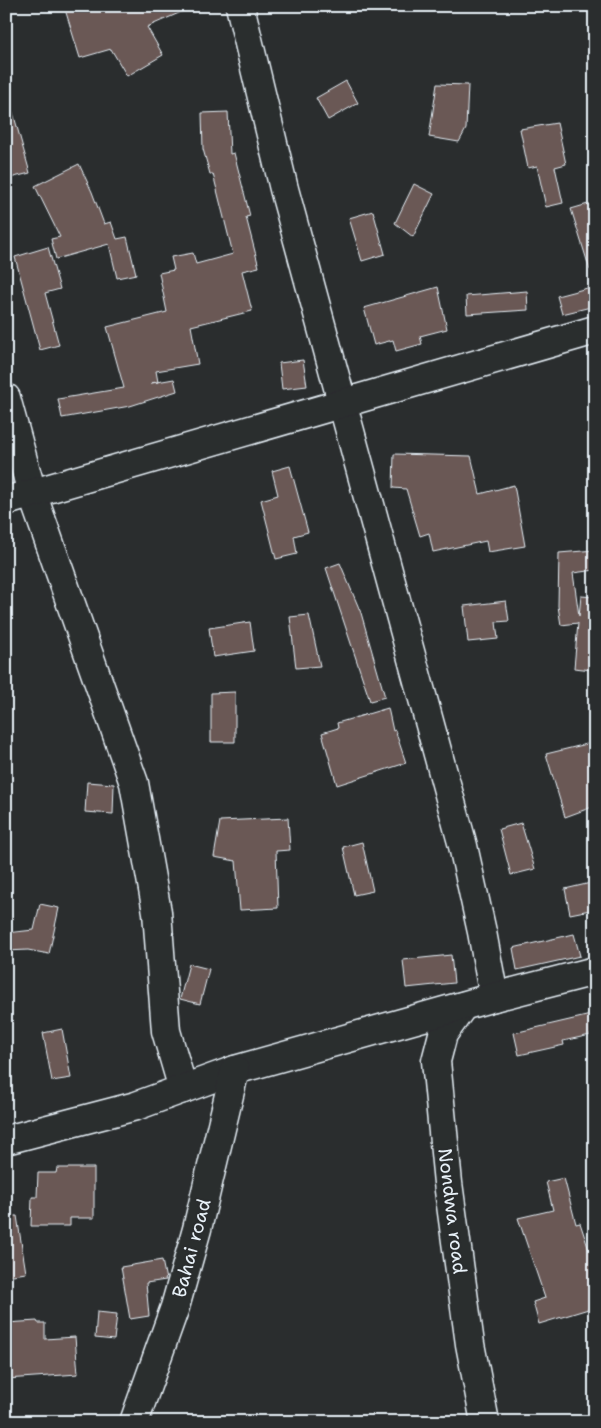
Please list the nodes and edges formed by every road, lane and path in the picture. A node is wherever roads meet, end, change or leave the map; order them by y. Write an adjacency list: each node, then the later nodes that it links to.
1 (240, 6): 4 (street)
2 (595, 330): 4 (street)
3 (6, 398): 5 (street)
4 (343, 405): 5 (street); 8 (street)
5 (32, 493): 6 (street); 11 (street)
6 (6, 501)
7 (595, 972): 8 (street)
8 (494, 996): 9 (street)
9 (464, 1006): 10 (street); 14 (street, Nondwa road)
10 (235, 1070): 11 (street); 13 (street, Bahai road)
11 (183, 1089): 12 (street)
12 (6, 1140)
13 (134, 1422)
14 (485, 1422)

